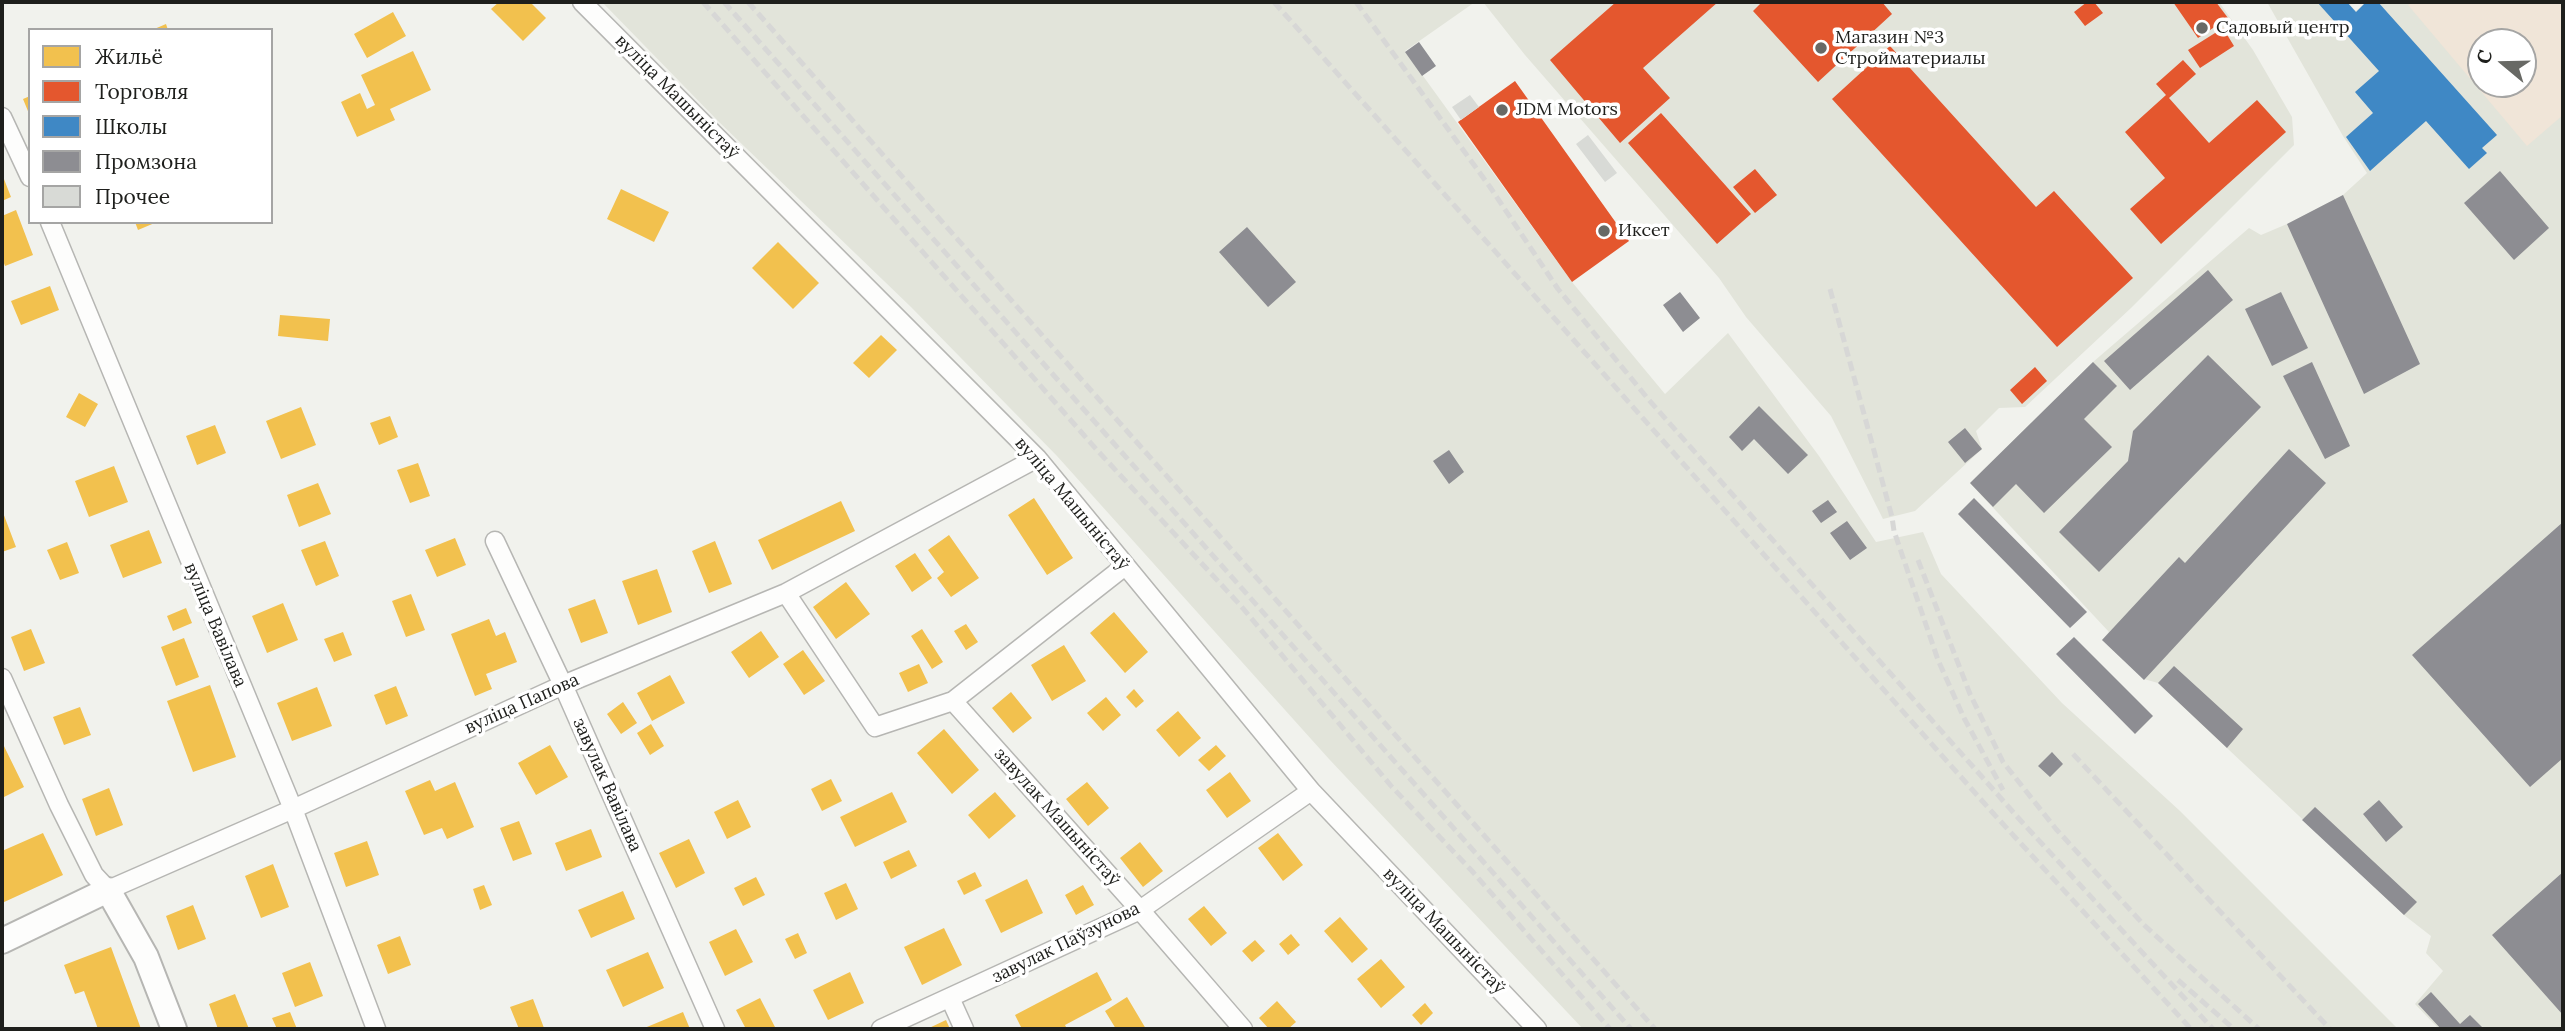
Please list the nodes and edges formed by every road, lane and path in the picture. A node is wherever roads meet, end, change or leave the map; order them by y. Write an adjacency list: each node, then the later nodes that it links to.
1 (582, 2): 5 (street, вуліца Машыністаў)
2 (2, 117): 3 (street)
3 (28, 173)
4 (51, 224): 13 (street, вуліца Вавілава)
5 (1037, 458): 7 (street, вуліца Машыністаў); 8 (street, вуліца Папова)
6 (495, 541): 10 (street, завулак Вавілава)
7 (1125, 566): 11 (street); 12 (street, вуліца Машыністаў)
8 (786, 593): 10 (street, вуліца Папова); 11 (street)
9 (2, 678): 14 (street)
10 (562, 685): 13 (street, вуліца Папова); 20 (street, завулак Вавілава)
11 (953, 701): 15 (street, завулак Машыністаў)
12 (1311, 791): 15 (street, завулак Паўзунова); 24 (street, вуліца Машыністаў)
13 (293, 809): 14 (street, вуліца Папова); 19 (street, вуліца Вавілава)
14 (107, 890): 16 (street, вуліца Папова); 18 (street)
15 (1140, 909): 17 (street, завулак Паўзунова); 23 (street, завулак Машыністаў)
16 (2, 941)
17 (950, 998): 21 (street, завулак Паўзунова); 22 (street)
18 (174, 1029)
19 (376, 1029)
20 (715, 1029)
21 (881, 1029)
22 (964, 1029)
23 (1243, 1029)
24 (1537, 1029)

